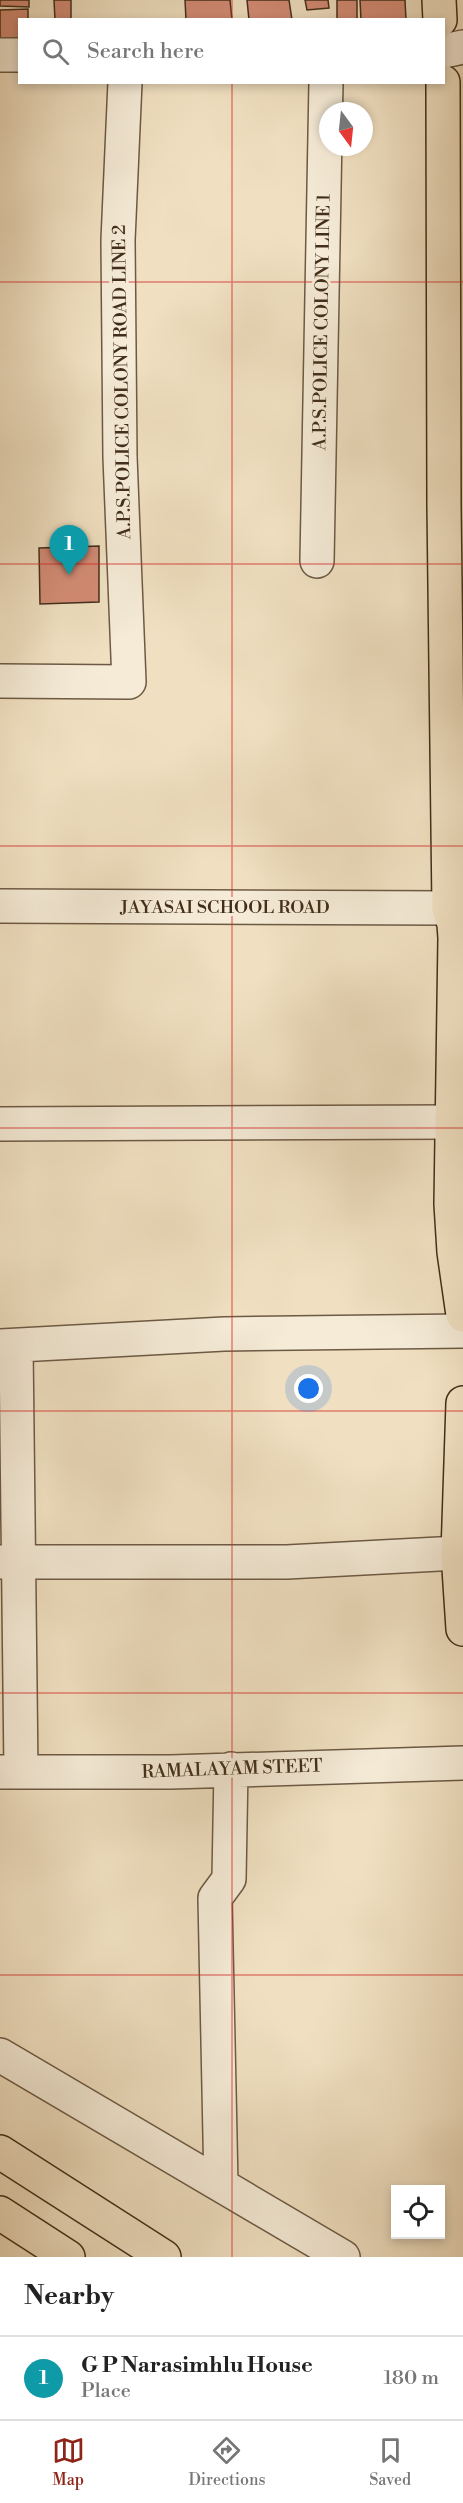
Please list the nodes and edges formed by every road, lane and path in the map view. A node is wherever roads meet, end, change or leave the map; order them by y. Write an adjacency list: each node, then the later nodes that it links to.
1 (439, 0): 2 (main road)
2 (440, 18)
3 (463, 47): 4 (street)
4 (445, 51)
5 (0, 55): 6 (street)
6 (18, 55)
7 (125, 84): 11 (street, A.P.S.POLICE COLONY ROAD LINE 2)
8 (326, 84): 10 (street, A.P.S.POLICE COLONY LINE 1)
9 (443, 84): 13 (main road)
10 (317, 561)
11 (0, 681)
12 (0, 906): 13 (street, JAYASAI SCHOOL ROAD)
13 (456, 927): 14 (main road)
14 (459, 1038): 15 (main road)
15 (451, 1122): 16 (street); 17 (main road)
16 (0, 1124)
17 (457, 1204): 18 (main road)
18 (463, 1315)
19 (463, 1331): 20 (street)
20 (8, 1346): 23 (street)
21 (463, 1403): 22 (main road)
22 (458, 1553): 23 (street); 24 (main road)
23 (9, 1562): 27 (street)
24 (463, 1629)
25 (463, 1763): 26 (street, RAMALAYAM STEET)
26 (231, 1769): 27 (street, RAMALAYAM STEET); 30 (street)
27 (10, 1772)
28 (0, 2055): 30 (street)
29 (0, 2152): 33 (main road)
30 (221, 2185): 34 (street)
31 (0, 2213): 32 (main road)
32 (68, 2257)
33 (164, 2257)
34 (343, 2257)

